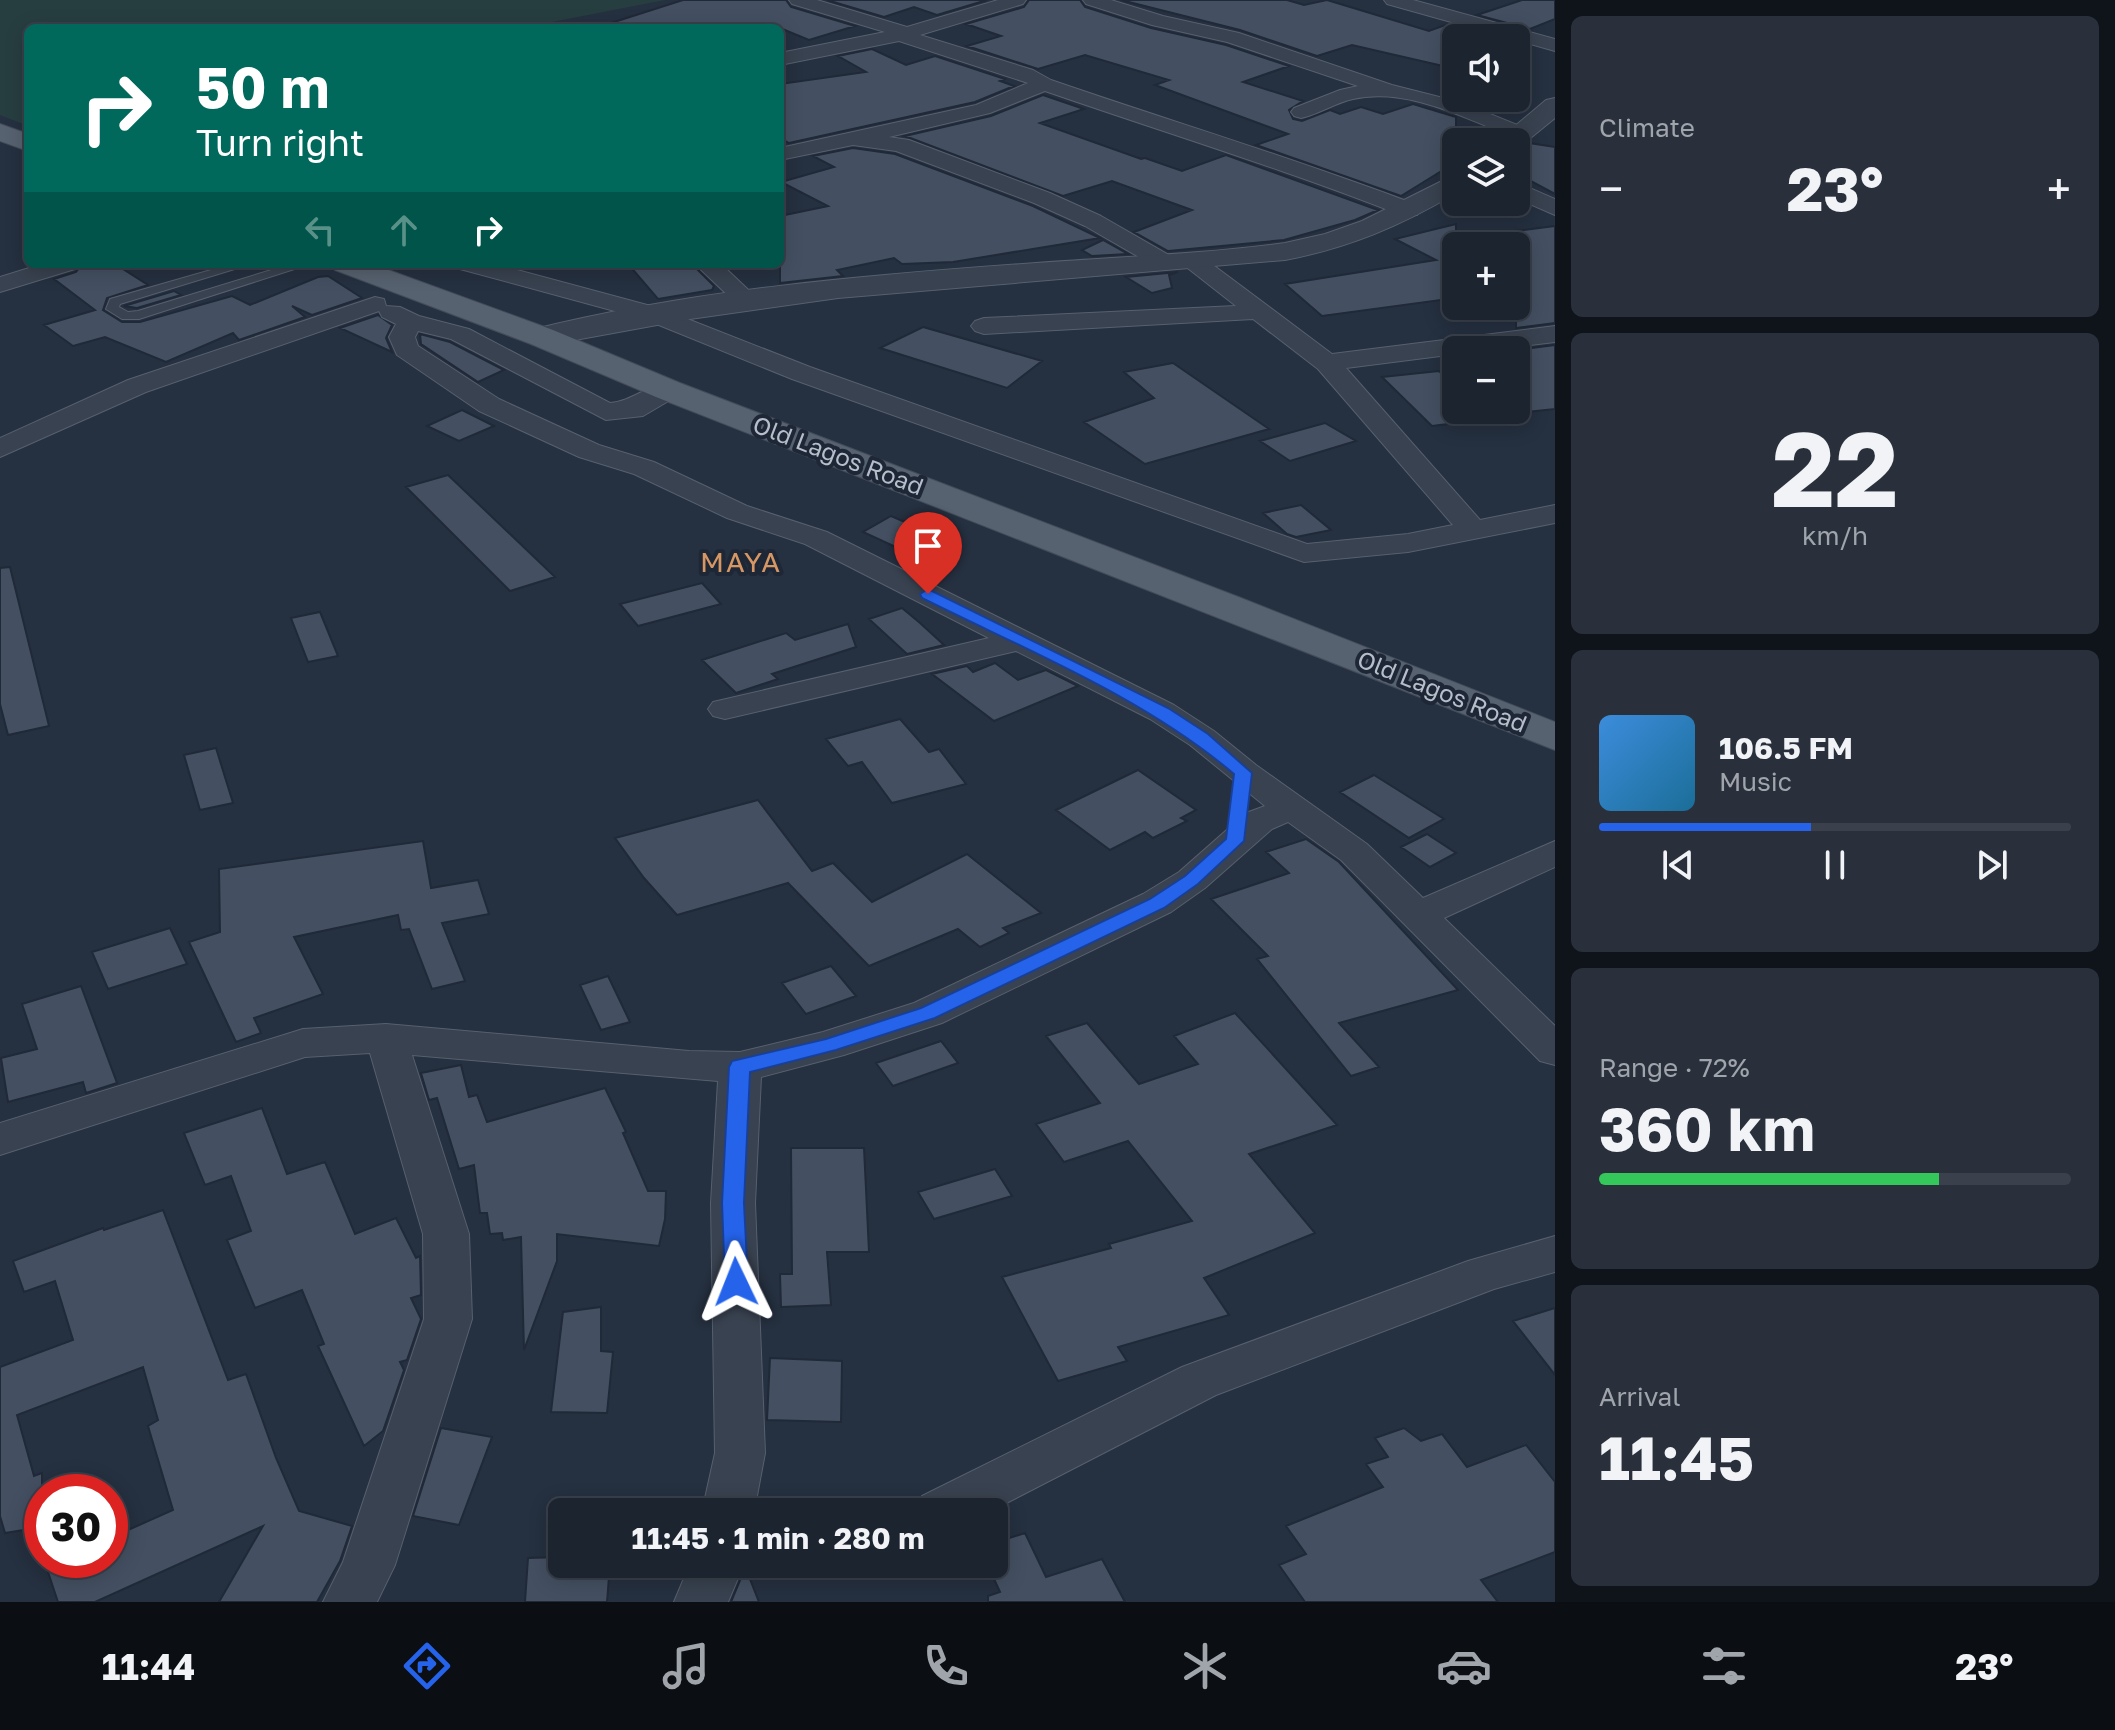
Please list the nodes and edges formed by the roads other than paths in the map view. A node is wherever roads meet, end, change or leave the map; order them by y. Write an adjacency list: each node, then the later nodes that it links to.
1 (798, 0): 5 (street)
2 (1017, 0): 5 (street)
3 (1092, 0): 9 (street)
4 (1393, 0): 6 (street)
5 (903, 34): 7 (street); 8 (street)
6 (1555, 45)
7 (784, 58)
8 (1044, 84): 15 (street); 21 (street)
9 (1385, 89): 11 (street); 12 (street)
10 (1552, 110): 13 (street)
11 (1301, 112)
12 (1497, 128)
13 (1527, 128)
14 (0, 132): 16 (main road)
15 (850, 138): 17 (street); 22 (street)
16 (24, 141)
17 (784, 153)
18 (1442, 190): 21 (street)
19 (1530, 196): 20 (street)
20 (1555, 208)
21 (1409, 210): 22 (street)
22 (1179, 262): 33 (street); 34 (street)
23 (54, 268): 30 (street)
24 (231, 268): 29 (lane)
25 (291, 268): 32 (lane)
26 (350, 268): 31 (main road, Old Lagos Road)
27 (483, 268): 35 (street)
28 (711, 268): 33 (street)
29 (181, 282): 32 (lane); 32 (lane)
30 (0, 285)
31 (381, 292): 36 (street); 39 (main road, Old Lagos Road); 44 (street)
32 (205, 295)
33 (746, 299): 35 (street)
34 (1259, 311): 37 (street); 40 (street)
35 (653, 314): 39 (street); 46 (street)
36 (410, 321): 42 (street); 43 (street)
37 (984, 326)
38 (1555, 334): 40 (street)
39 (542, 337): 41 (main road, Old Lagos Road)
40 (1327, 363): 46 (street)
41 (668, 390): 42 (street); 49 (main road, Old Lagos Road)
42 (567, 393): 43 (street)
43 (518, 416): 47 (street)
44 (0, 449)
45 (1555, 514): 46 (street)
46 (1474, 532)
47 (1021, 640): 48 (street); 50 (street)
48 (725, 709)
49 (1555, 737)
50 (1243, 773): 51 (street); 52 (street)
51 (1292, 808): 52 (street); 54 (street)
52 (1235, 841): 57 (street)
53 (1555, 853): 54 (street)
54 (1418, 915): 56 (street)
55 (386, 1038): 57 (street); 58 (street); 63 (street)
56 (1555, 1051)
57 (740, 1067): 60 (street)
58 (0, 1139)
59 (1555, 1254): 61 (street)
60 (731, 1498)
61 (968, 1498)
62 (711, 1578): 64 (street)
63 (350, 1602)
64 (701, 1602)

